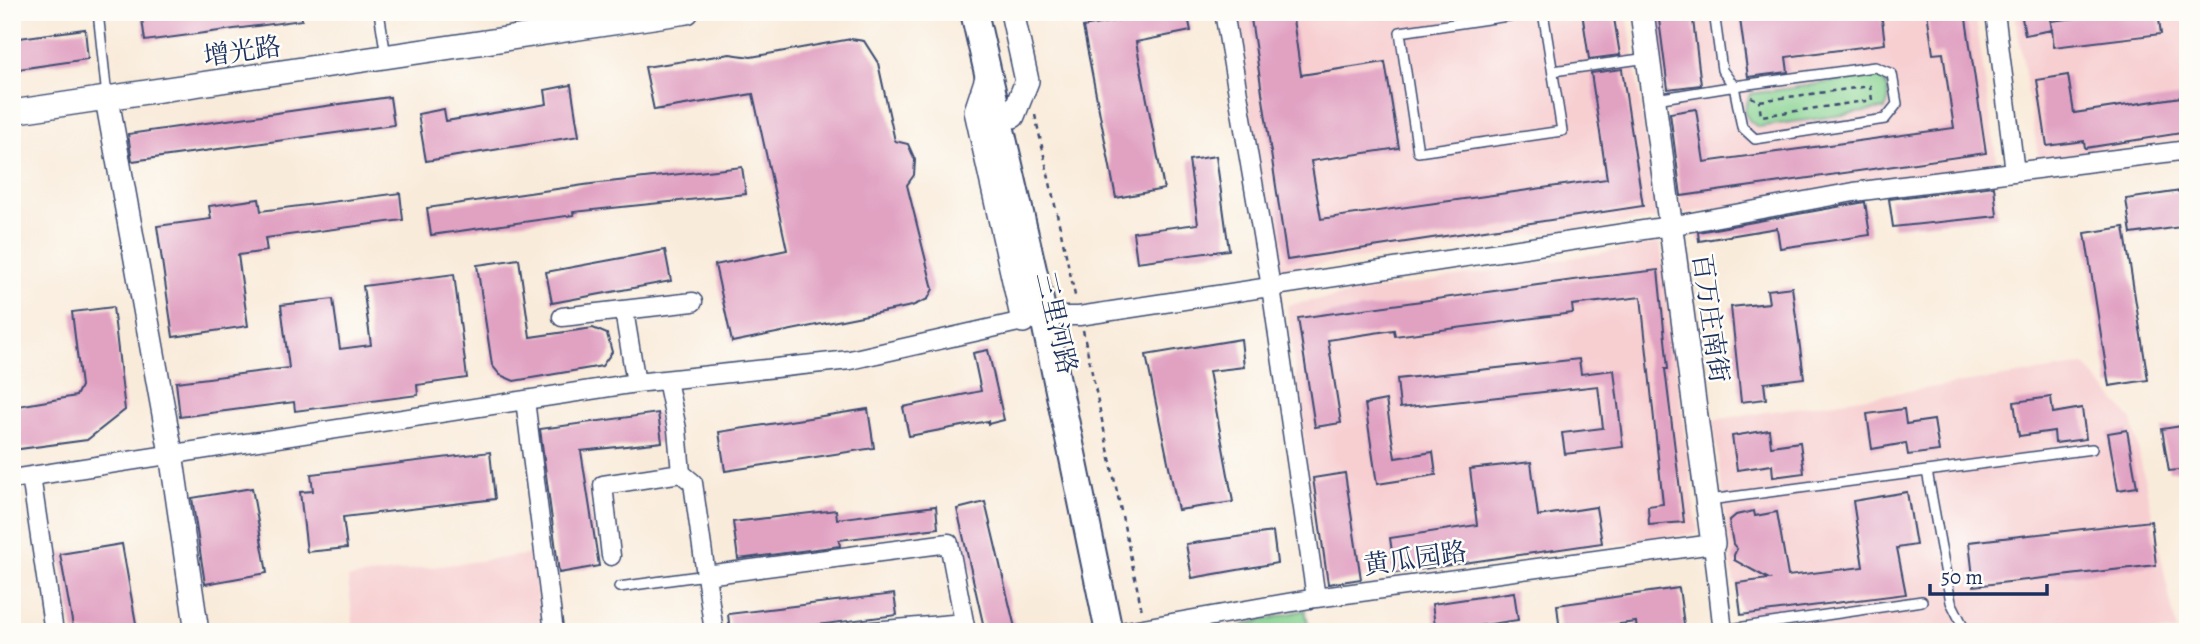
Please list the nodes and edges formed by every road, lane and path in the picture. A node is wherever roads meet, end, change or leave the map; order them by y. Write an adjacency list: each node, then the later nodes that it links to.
1 (98, 12): 19 (lane)
2 (379, 12): 14 (lane)
3 (687, 12): 13 (street, 增光路)
4 (974, 12): 31 (main road, 三里河路)
5 (993, 12): 23 (main road, 三里河路)
6 (1012, 12): 17 (street)
7 (1224, 12): 27 (street)
8 (1535, 12): 16 (lane)
9 (1543, 12): 16 (lane)
10 (1642, 12): 15 (street, 百万庄南街)
11 (1714, 12): 18 (lane)
12 (1994, 12): 25 (street)
13 (554, 23): 14 (street, 增光路)
14 (386, 58): 19 (street, 增光路)
15 (1648, 58): 16 (lane); 20 (street, 百万庄南街)
16 (1553, 71)
17 (1027, 81): 23 (street); 31 (path, 三里河路)
18 (1734, 86): 18 (lane); 20 (lane)
19 (107, 99): 22 (street, 增光路); 36 (street)
20 (1654, 99): 26 (street, 百万庄南街)
21 (1759, 102): 21 (path)
22 (12, 113)
23 (1013, 116): 31 (main road, 三里河路)
24 (2188, 150): 25 (street)
25 (2015, 172): 26 (street)
26 (1670, 226): 27 (street); 41 (street, 百万庄南街)
27 (1271, 287): 31 (street); 46 (street)
28 (693, 302): 29 (street)
29 (624, 311): 30 (street); 33 (street)
30 (562, 317)
31 (1050, 318): 32 (street); 49 (main road, 三里河路); 49 (path, 三里河路)
32 (667, 380): 33 (street); 38 (street)
33 (636, 383): 34 (street)
34 (525, 400): 36 (street); 53 (street)
35 (2092, 449): 37 (lane)
36 (171, 453): 39 (street); 52 (street)
37 (1927, 471): 41 (lane); 56 (lane)
38 (681, 473): 43 (street); 44 (street)
39 (31, 476): 40 (street); 51 (street)
40 (12, 479)
41 (1707, 500): 42 (street, 百万庄南街)
42 (1713, 544): 46 (street, 黄瓜园路); 50 (street, 百万庄南街)
43 (611, 556)
44 (706, 575): 45 (lane); 48 (street); 54 (street)
45 (619, 587)
46 (1316, 598): 49 (street, 黄瓜园路)
47 (1922, 601): 50 (lane)
48 (965, 627): 55 (street)
49 (1125, 630)
50 (1723, 631)
51 (54, 632)
52 (197, 632)
53 (554, 632)
54 (714, 632)
55 (862, 632)
56 (1966, 632)

